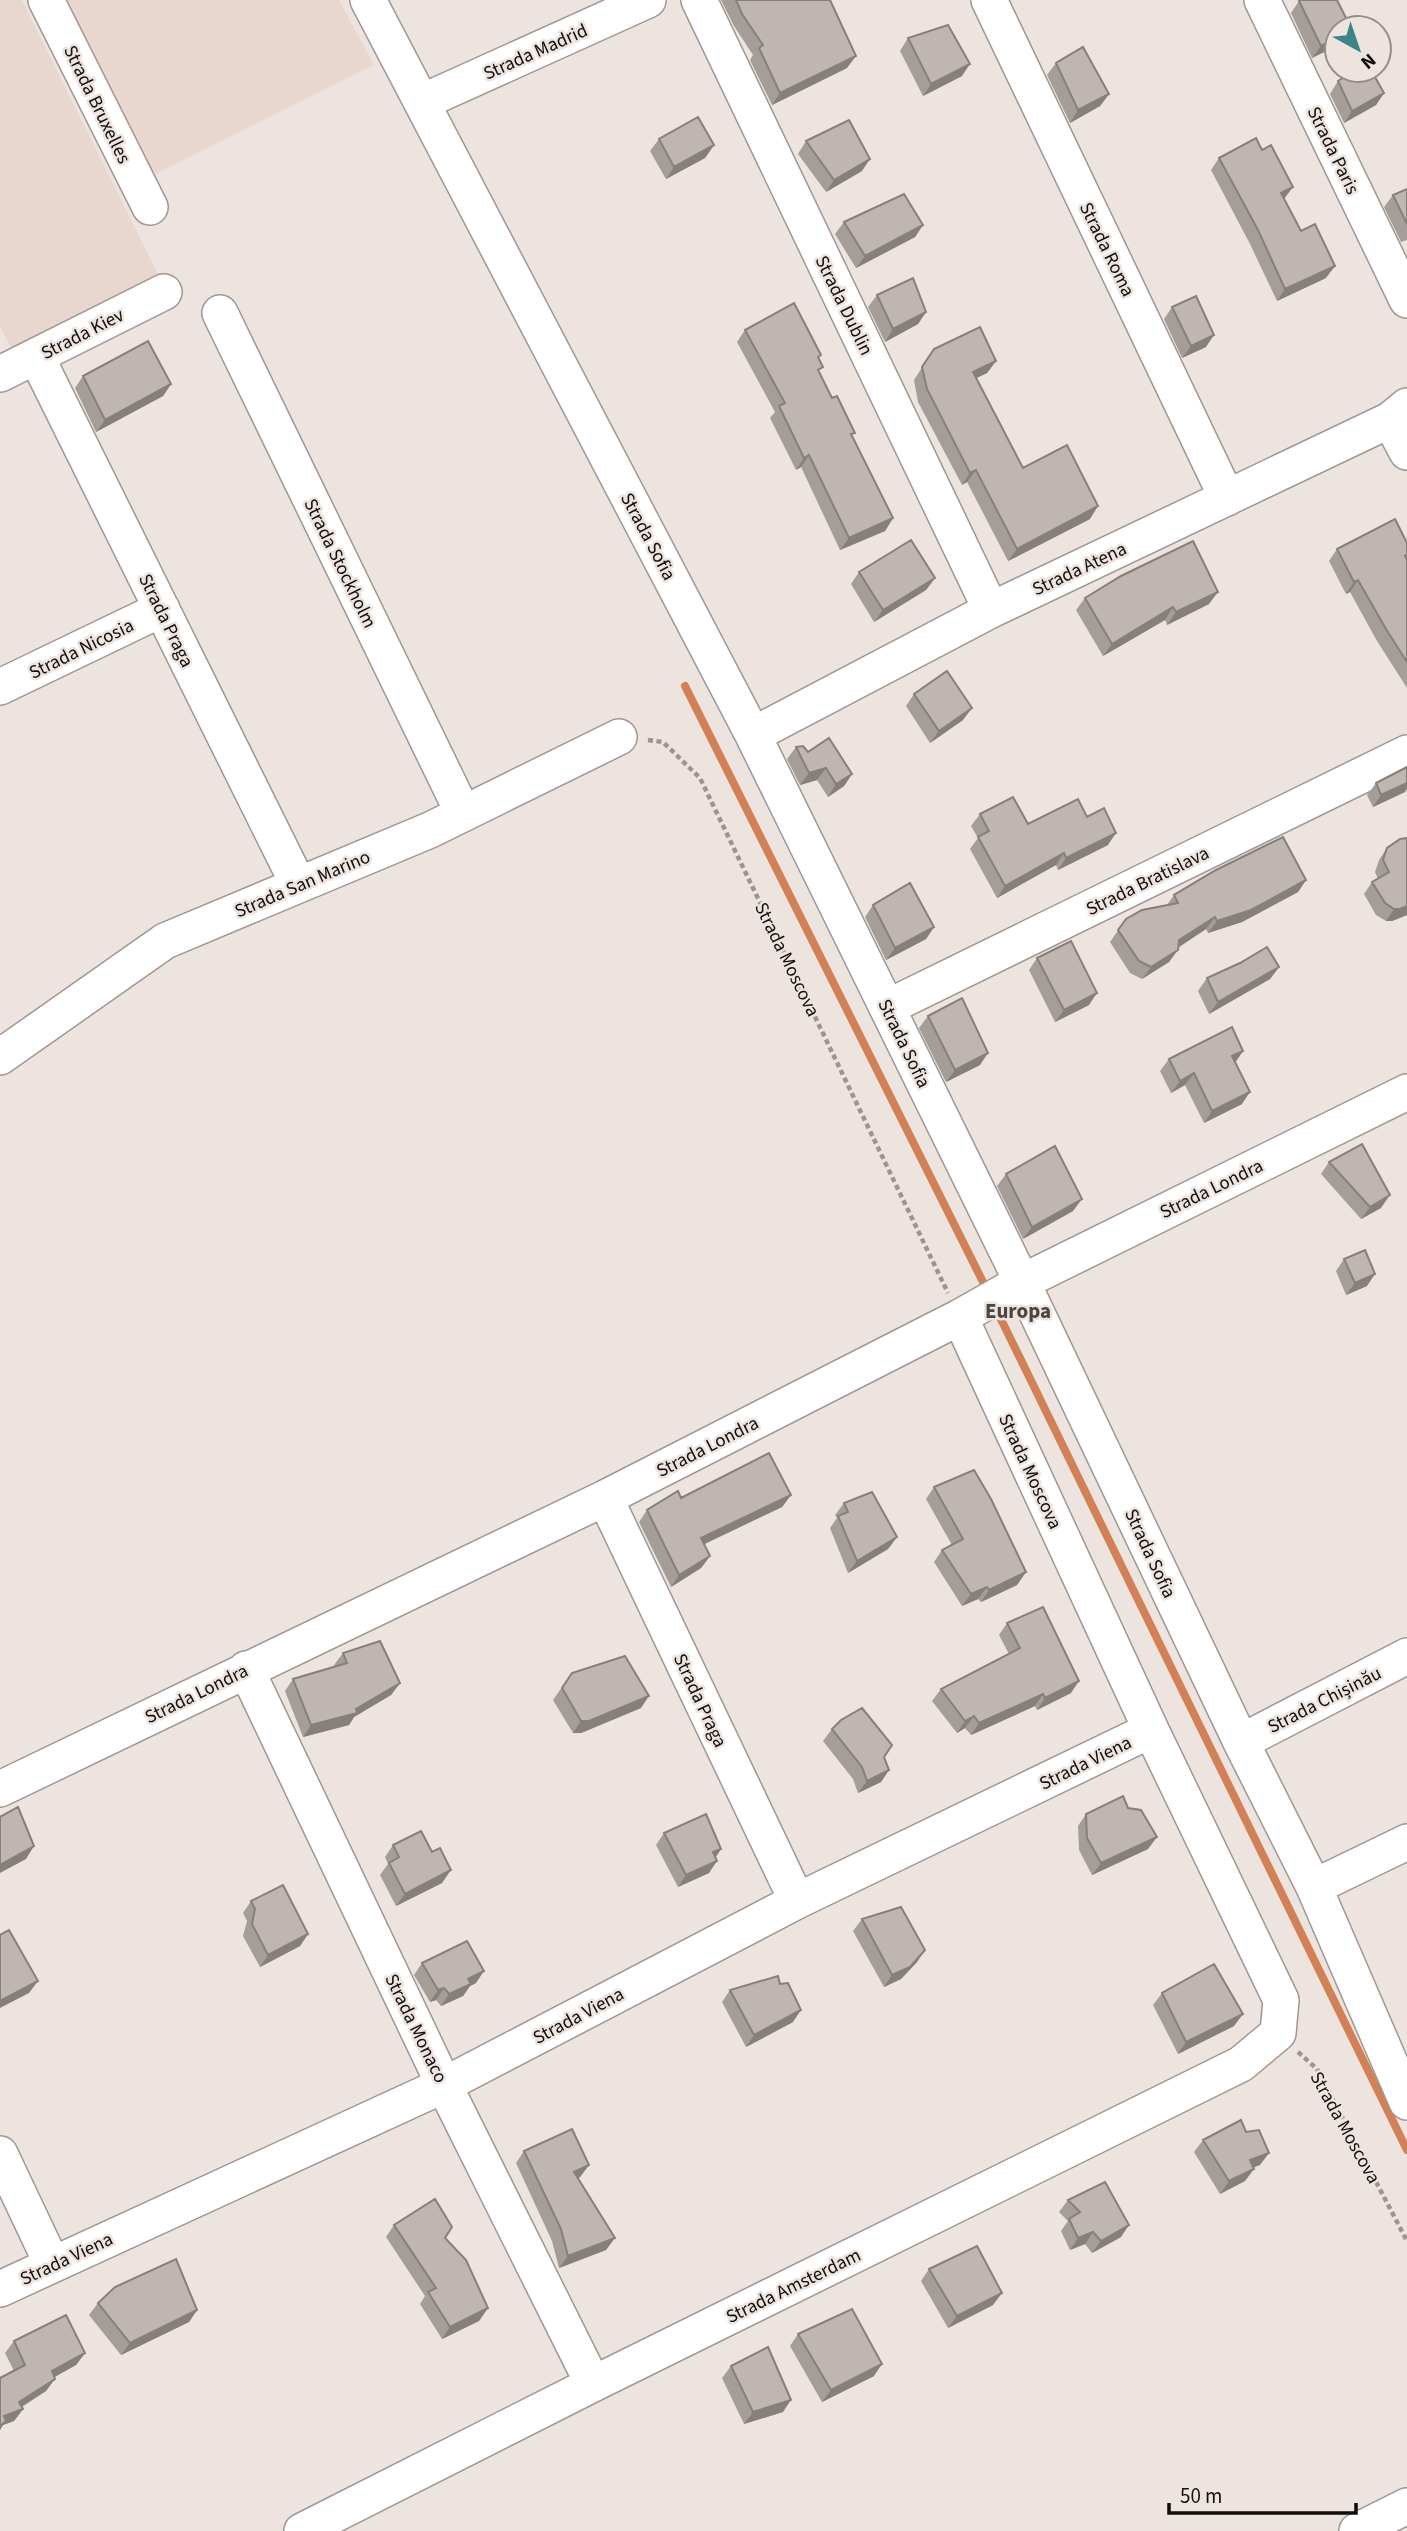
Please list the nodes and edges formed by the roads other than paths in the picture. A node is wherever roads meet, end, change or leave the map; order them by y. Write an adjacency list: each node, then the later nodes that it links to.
1 (46, 0): 8 (street, Strada Bruxelles)
2 (368, 0): 7 (street, Strada Sofia)
3 (648, 0): 7 (street, Strada Madrid)
4 (699, 0): 18 (street, Strada Dublin)
5 (989, 0): 16 (street, Strada Roma)
6 (1262, 0): 10 (street, Strada Paris)
7 (422, 103): 20 (street, Strada Sofia)
8 (150, 207)
9 (164, 292): 12 (street, Strada Kiev)
10 (1407, 300)
11 (220, 313): 23 (street, Strada Stockholm)
12 (36, 356): 13 (street, Strada Kiev); 17 (street, Strada Praga)
13 (0, 374)
14 (1399, 413): 15 (street); 16 (street, Strada Atena)
15 (1407, 452)
16 (1227, 498): 18 (street, Strada Atena)
17 (162, 609): 19 (street, Strada Nicosia); 24 (street, Strada Praga)
18 (992, 610): 20 (street, Strada Atena)
19 (0, 687)
20 (753, 735): 25 (street, Strada Sofia)
21 (619, 737): 23 (street, Strada San Marino)
22 (1407, 753): 25 (street, Strada Bratislava)
23 (463, 813): 24 (street, Strada San Marino)
24 (298, 884): 26 (street, Strada San Marino)
25 (888, 1007): 28 (street, Strada Sofia)
26 (0, 1057)
27 (1407, 1092): 28 (street, Strada Londra)
28 (991, 1299): 29 (street, Strada Londra); 32 (street, Strada Moscova); 33 (street, Strada Sofia)
29 (605, 1499): 31 (street, Strada Londra); 37 (street, Strada Praga)
30 (1407, 1656): 33 (street, Strada Chișinău)
31 (246, 1669): 34 (street, Strada Londra); 39 (street, Strada Monaco)
32 (1151, 1730): 37 (street, Strada Viena); 38 (street, Strada Moscova)
33 (1241, 1742): 36 (street, Strada Sofia)
34 (0, 1789)
35 (1407, 1842): 36 (street)
36 (1314, 1887): 40 (street, Strada Sofia)
37 (797, 1901): 39 (street, Strada Viena)
38 (1278, 2033): 44 (street, Strada Amsterdam)
39 (444, 2085): 42 (street, Strada Viena); 44 (street, Strada Monaco)
40 (1407, 2102)
41 (0, 2154): 42 (street)
42 (52, 2264): 43 (street, Strada Viena)
43 (0, 2289)
44 (593, 2384): 46 (street, Strada Amsterdam)
45 (1407, 2506): 47 (street)
46 (302, 2531)
47 (1357, 2531)

